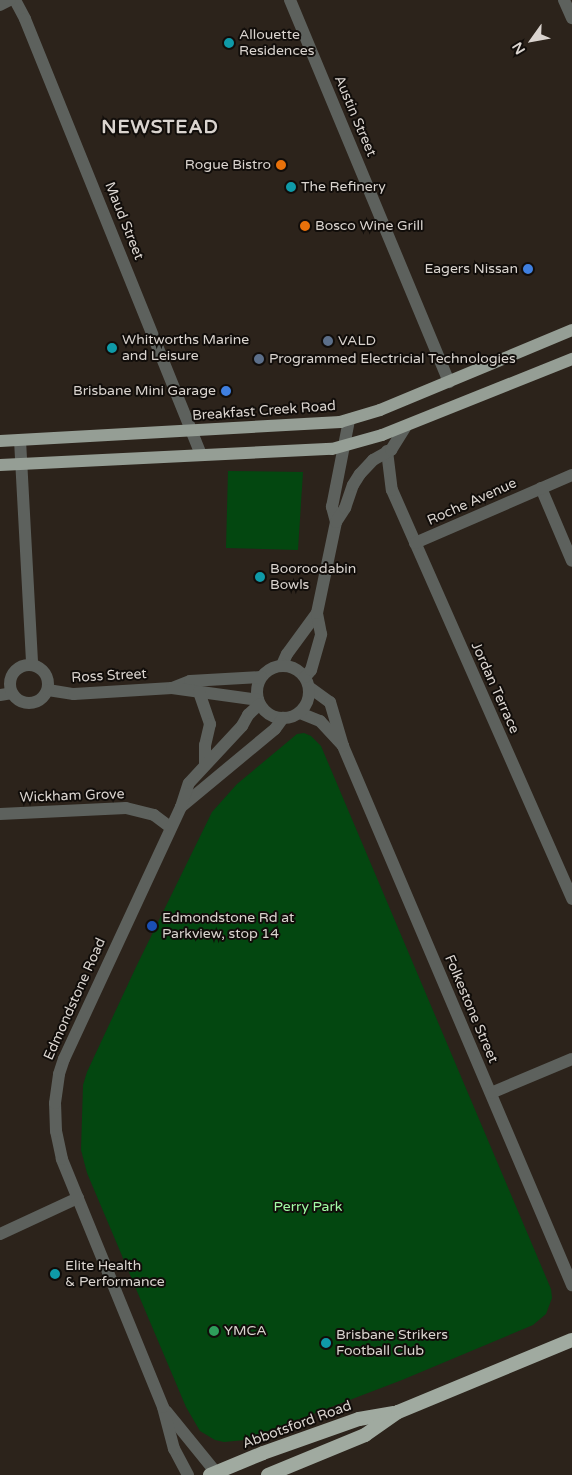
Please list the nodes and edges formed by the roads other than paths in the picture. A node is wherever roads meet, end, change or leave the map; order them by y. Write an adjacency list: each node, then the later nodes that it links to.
1 (10, 0): 5 (street)
2 (15, 0): 12 (street, Maud Street)
3 (290, 0): 9 (street, Austin Street)
4 (564, 0): 6 (street)
5 (0, 5)
6 (572, 18)
7 (572, 330): 9 (main road, Breakfast Creek Road)
8 (572, 359): 11 (main road)
9 (449, 382): 10 (main road, Breakfast Creek Road)
10 (349, 420): 12 (main road, Breakfast Creek Road); 15 (street)
11 (406, 426): 15 (main road); 16 (street)
12 (193, 431): 13 (main road, Breakfast Creek Road); 17 (street, Maud Street)
13 (20, 440): 14 (main road, Breakfast Creek Road); 18 (street)
14 (0, 441)
15 (343, 447): 17 (main road); 22 (street)
16 (388, 451): 22 (street); 23 (street, Jordan Terrace)
17 (202, 454): 18 (main road)
18 (22, 463): 19 (main road); 26 (street)
19 (0, 465)
20 (572, 475): 21 (street, Roche Avenue)
21 (541, 488): 23 (street, Roche Avenue); 24 (street)
22 (336, 522): 25 (street)
23 (415, 543): 42 (street, Jordan Terrace)
24 (572, 561)
25 (317, 613): 27 (street); 29 (street)
26 (32, 665): 31 (street); 33 (street)
27 (282, 665): 28 (street); 29 (street)
28 (261, 677): 30 (street, Ross Street); 34 (street)
29 (307, 682): 35 (street); 37 (street, Folkestone Street)
30 (172, 688): 31 (street, Ross Street); 32 (street, Ross Street)
31 (48, 690): 33 (street)
32 (199, 692): 34 (street, Ross Street); 38 (street)
33 (6, 694)
34 (259, 702): 36 (street); 38 (street, Edmondstone Road)
35 (300, 712): 36 (street); 37 (street, Folkestone Street)
36 (283, 718): 39 (street, Edmondstone Road)
37 (342, 746): 44 (street, Folkestone Street)
38 (204, 765): 39 (street, Edmondstone Road)
39 (181, 807): 41 (street, Edmondstone Road)
40 (0, 814): 41 (street, Wickham Grove)
41 (170, 826): 45 (street, Edmondstone Road)
42 (572, 899)
43 (572, 1058): 44 (street)
44 (491, 1093): 47 (street, Folkestone Street)
45 (78, 1198): 46 (street); 49 (street, Edmondstone Road)
46 (0, 1234)
47 (572, 1285)
48 (572, 1340): 50 (highway, Abbotsford Road)
49 (163, 1407): 51 (street, Edmondstone Road); 52 (street, Edmondstone Road)
50 (398, 1412): 51 (highway, Abbotsford Road); 53 (highway, Abbotsford Road)
51 (214, 1474)
52 (188, 1475)
53 (268, 1475)

